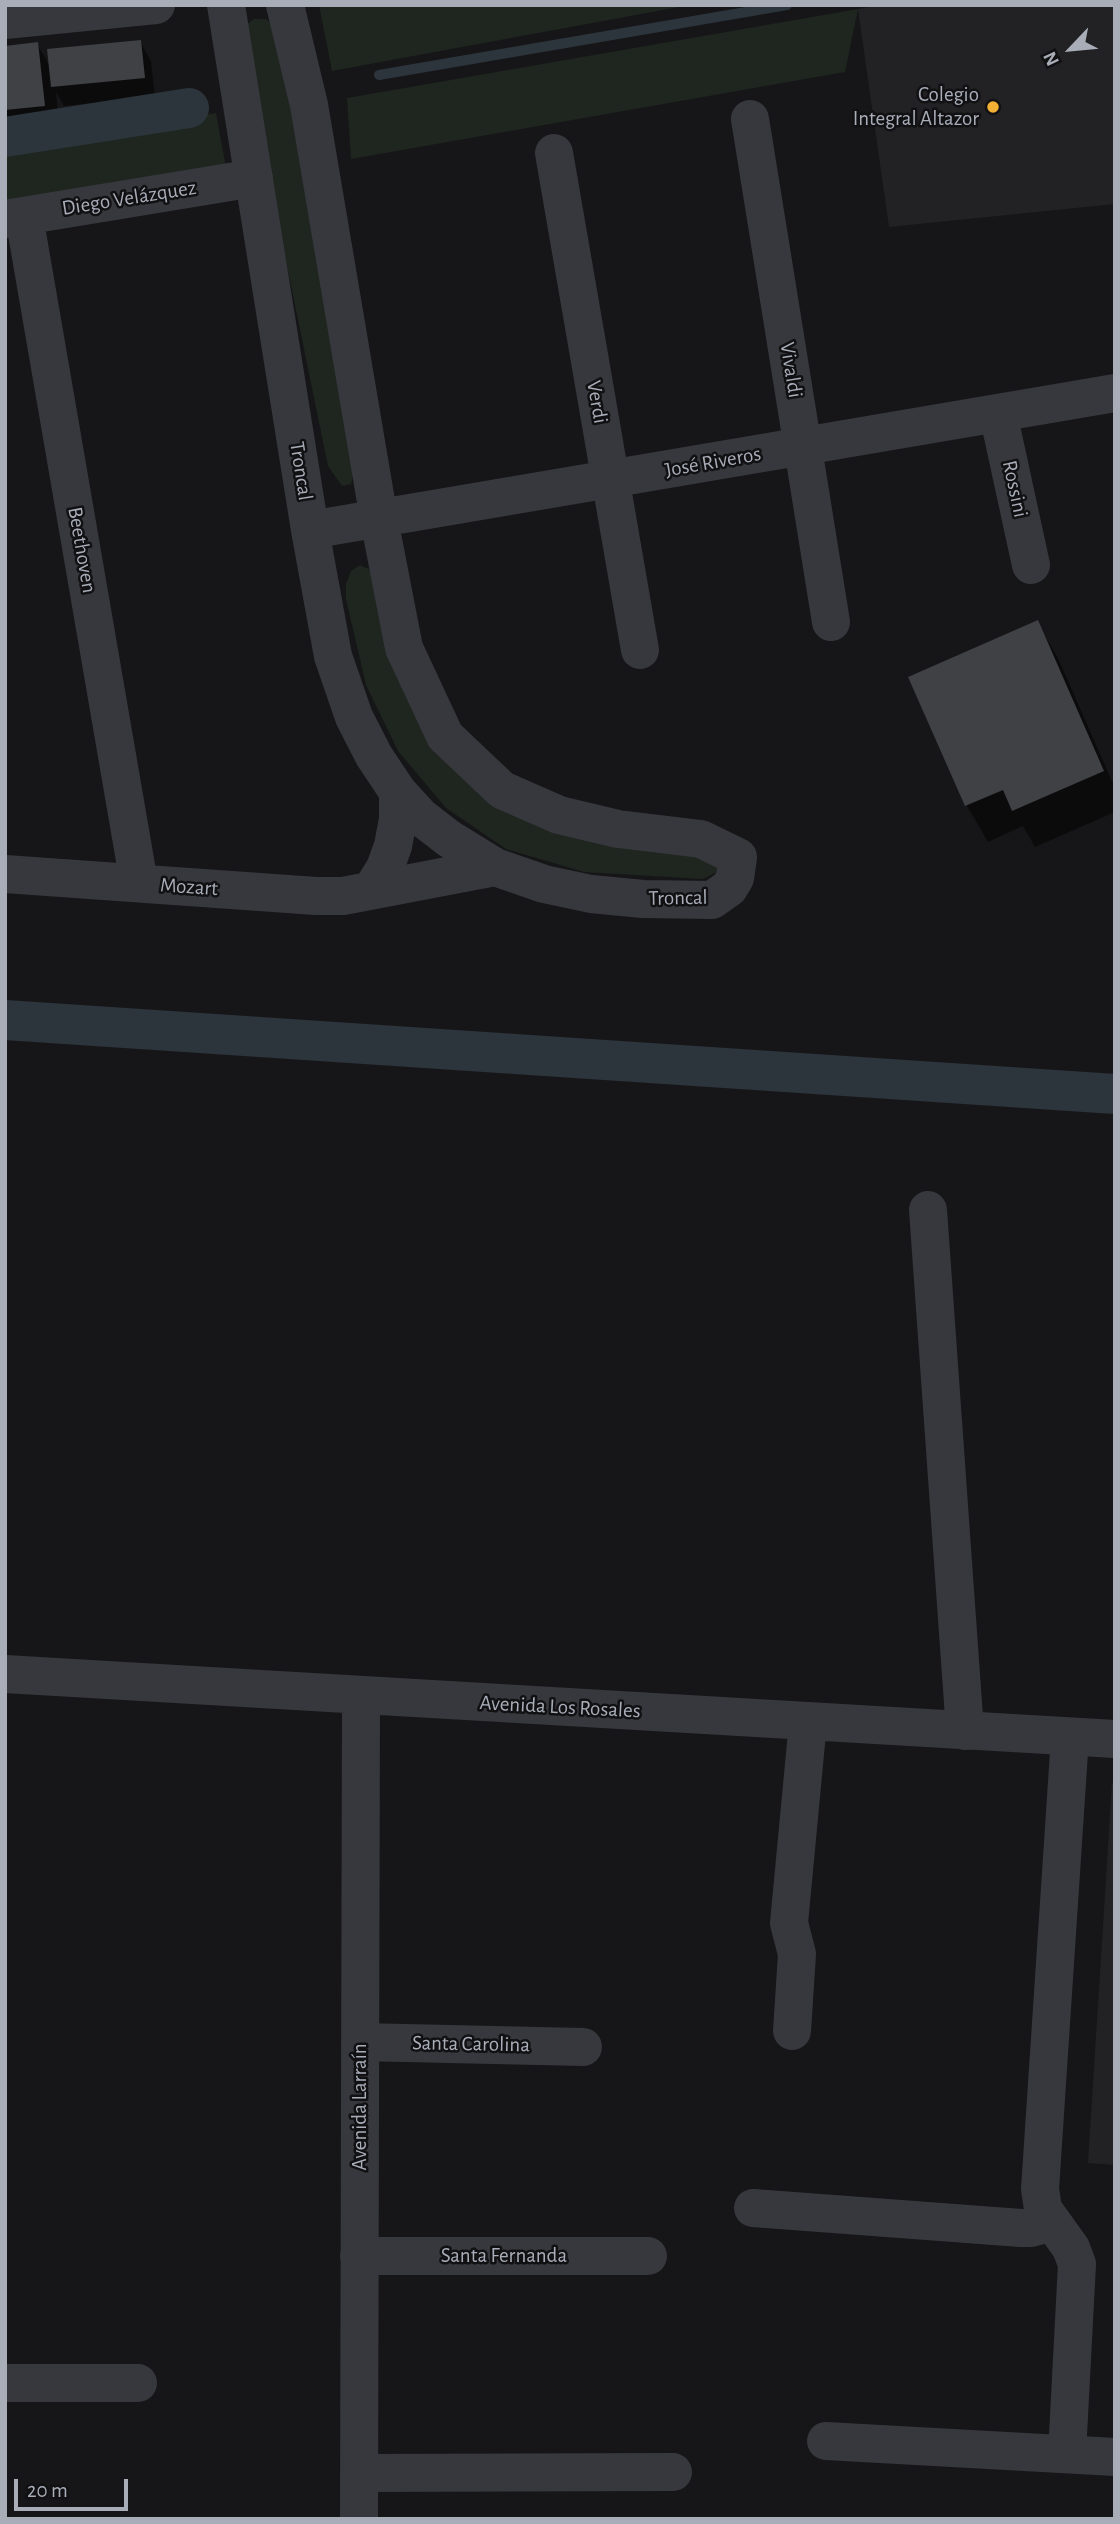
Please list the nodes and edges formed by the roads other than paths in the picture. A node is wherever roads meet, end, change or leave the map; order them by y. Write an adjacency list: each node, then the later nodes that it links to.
1 (156, 5): 4 (street)
2 (226, 5): 7 (street, Troncal)
3 (285, 5): 13 (street, Troncal)
4 (5, 20)
5 (750, 119): 11 (street, Vivaldi)
6 (554, 153): 12 (street, Verdi)
7 (254, 178): 8 (street, Diego Velázquez); 14 (street, Troncal)
8 (15, 217): 21 (street, Beethoven)
9 (1115, 393): 10 (street, José Riveros)
10 (998, 413): 11 (street, José Riveros); 15 (street, Rossini)
11 (803, 446): 12 (street, José Riveros); 16 (street, Vivaldi)
12 (610, 479): 13 (street, José Riveros); 17 (street, Verdi)
13 (379, 519): 14 (street, José Riveros); 19 (street, Troncal)
14 (310, 530): 18 (street, Troncal)
15 (1031, 565)
16 (831, 622)
17 (640, 650)
18 (398, 792): 19 (street, Troncal); 22 (street)
19 (495, 867): 22 (street, Mozart)
20 (5, 874): 21 (street, Mozart)
21 (139, 883): 22 (street, Mozart)
22 (372, 889)
23 (928, 1210): 27 (street)
24 (5, 1674): 25 (street, Avenida Los Rosales)
25 (361, 1695): 26 (street, Avenida Los Rosales); 31 (street, Avenida Larraín)
26 (808, 1722): 27 (street, Avenida Los Rosales); 30 (street)
27 (965, 1731): 28 (street, Avenida Los Rosales)
28 (1070, 1737): 29 (street, Avenida Los Rosales); 34 (street)
29 (1115, 1739)
30 (792, 2031)
31 (360, 2042): 32 (street, Santa Carolina); 35 (street, Avenida Larraín)
32 (583, 2046)
33 (753, 2208): 34 (street)
34 (1052, 2222): 40 (street)
35 (359, 2256): 36 (street, Santa Fernanda); 43 (street, Avenida Larraín)
36 (648, 2256)
37 (5, 2383): 38 (street)
38 (138, 2383)
39 (826, 2441): 40 (street)
40 (1067, 2454): 41 (street)
41 (1115, 2457)
42 (673, 2472): 43 (street)
43 (359, 2473): 44 (street, Avenida Larraín)
44 (359, 2519)

